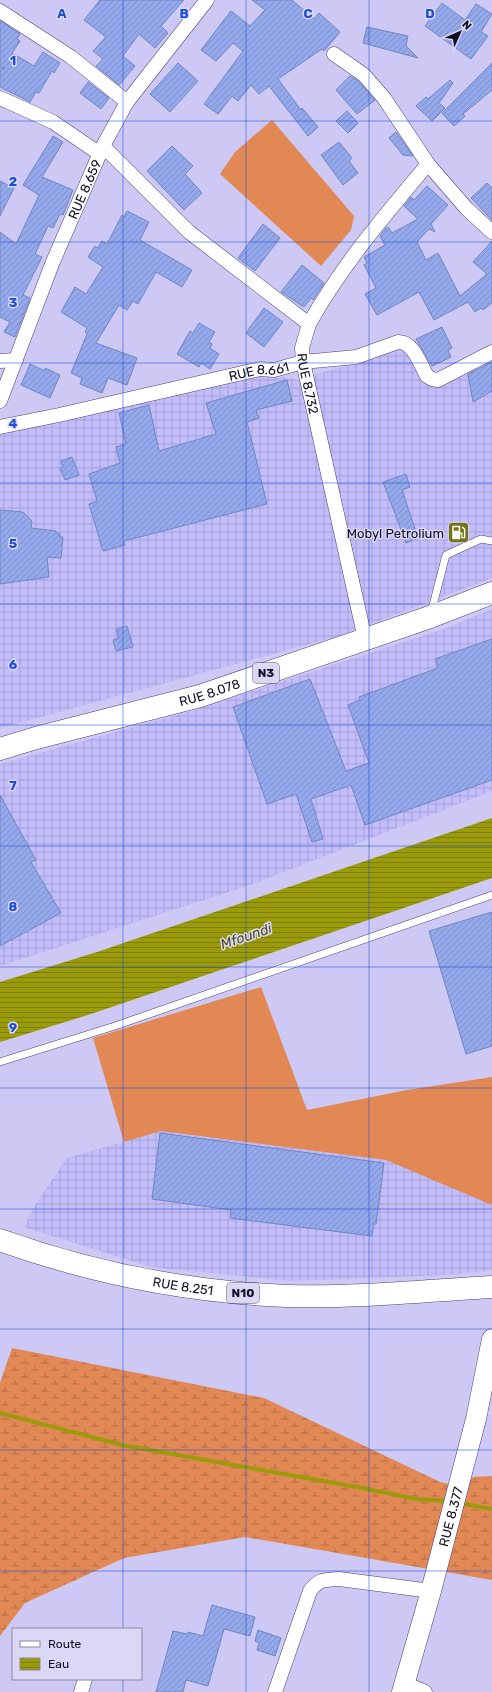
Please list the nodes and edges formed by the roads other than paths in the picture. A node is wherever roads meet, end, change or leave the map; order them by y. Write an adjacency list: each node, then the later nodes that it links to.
1 (203, 1): 5 (street, RUE 8.659)
2 (0, 11): 5 (street)
3 (334, 54): 7 (street)
4 (0, 98): 6 (street)
5 (127, 102): 6 (street, RUE 8.659)
6 (102, 150): 9 (street); 11 (street, RUE 8.659)
7 (428, 164): 8 (street); 9 (street, RUE 8.732)
8 (492, 232)
9 (309, 324): 13 (street, RUE 8.732)
10 (492, 352): 13 (street, RUE 8.661)
11 (16, 360): 12 (street); 14 (street, RUE 8.659)
12 (0, 361)
13 (303, 362): 15 (street, RUE 8.661); 19 (street, RUE 8.732)
14 (0, 401)
15 (0, 427)
16 (492, 541): 18 (lane)
17 (492, 593): 18 (highway, RUE 8.078 / N3)
18 (430, 617): 19 (highway, RUE 8.078 / N3)
19 (365, 639): 20 (highway, RUE 8.078 / N3)
20 (36, 738): 21 (highway, RUE 8.078 / N3); 22 (highway, RUE 8.078 / N3)
21 (0, 742)
22 (0, 749)
23 (492, 895): 24 (lane)
24 (0, 1062)
25 (0, 1240): 26 (highway, RUE 8.251 / N10)
26 (492, 1287)
27 (492, 1339): 28 (street, RUE 8.377)
28 (431, 1591): 30 (street, RUE 8.377); 32 (street)
29 (85, 1680): 31 (street)
30 (403, 1688): 33 (street)
31 (81, 1692)
32 (276, 1692)
33 (425, 1692)

